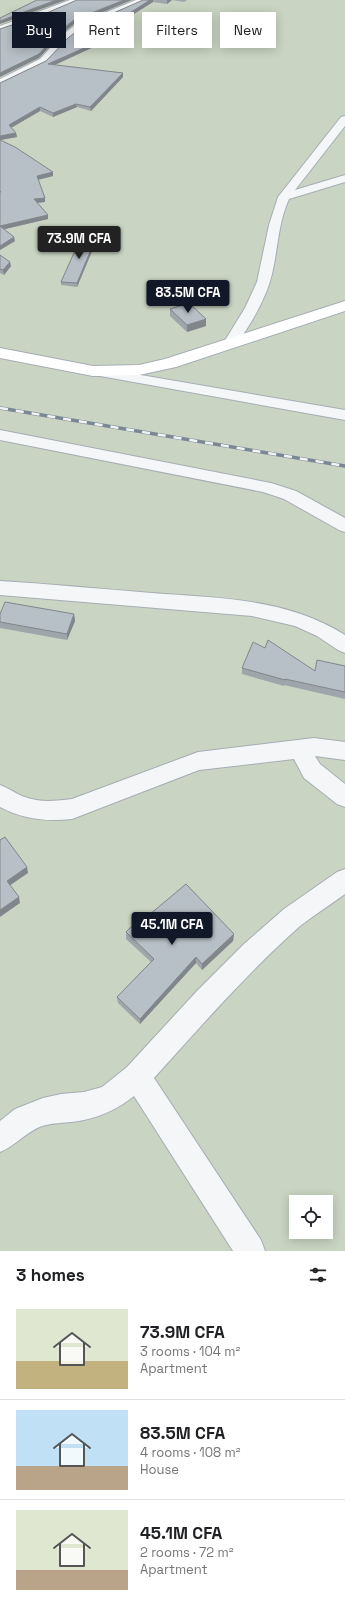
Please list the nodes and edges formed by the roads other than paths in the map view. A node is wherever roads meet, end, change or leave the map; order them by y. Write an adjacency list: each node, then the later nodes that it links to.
1 (78, 0): 3 (street)
2 (143, 0): 4 (street)
3 (0, 29)
4 (0, 83)
5 (345, 119): 6 (street)
6 (340, 131): 8 (street)
7 (345, 178): 8 (street)
8 (284, 197): 10 (street)
9 (345, 306): 10 (street)
10 (231, 342): 12 (street)
11 (0, 353): 12 (street)
12 (93, 371): 13 (street)
13 (345, 415)
14 (0, 435): 15 (street)
15 (345, 526)
16 (0, 588): 17 (street)
17 (345, 644)
18 (300, 750): 19 (street); 20 (street); 21 (street)
19 (345, 751)
20 (0, 795)
21 (345, 797)
22 (345, 880): 23 (street)
23 (137, 1077): 24 (street); 25 (street)
24 (0, 1138)
25 (250, 1251)

